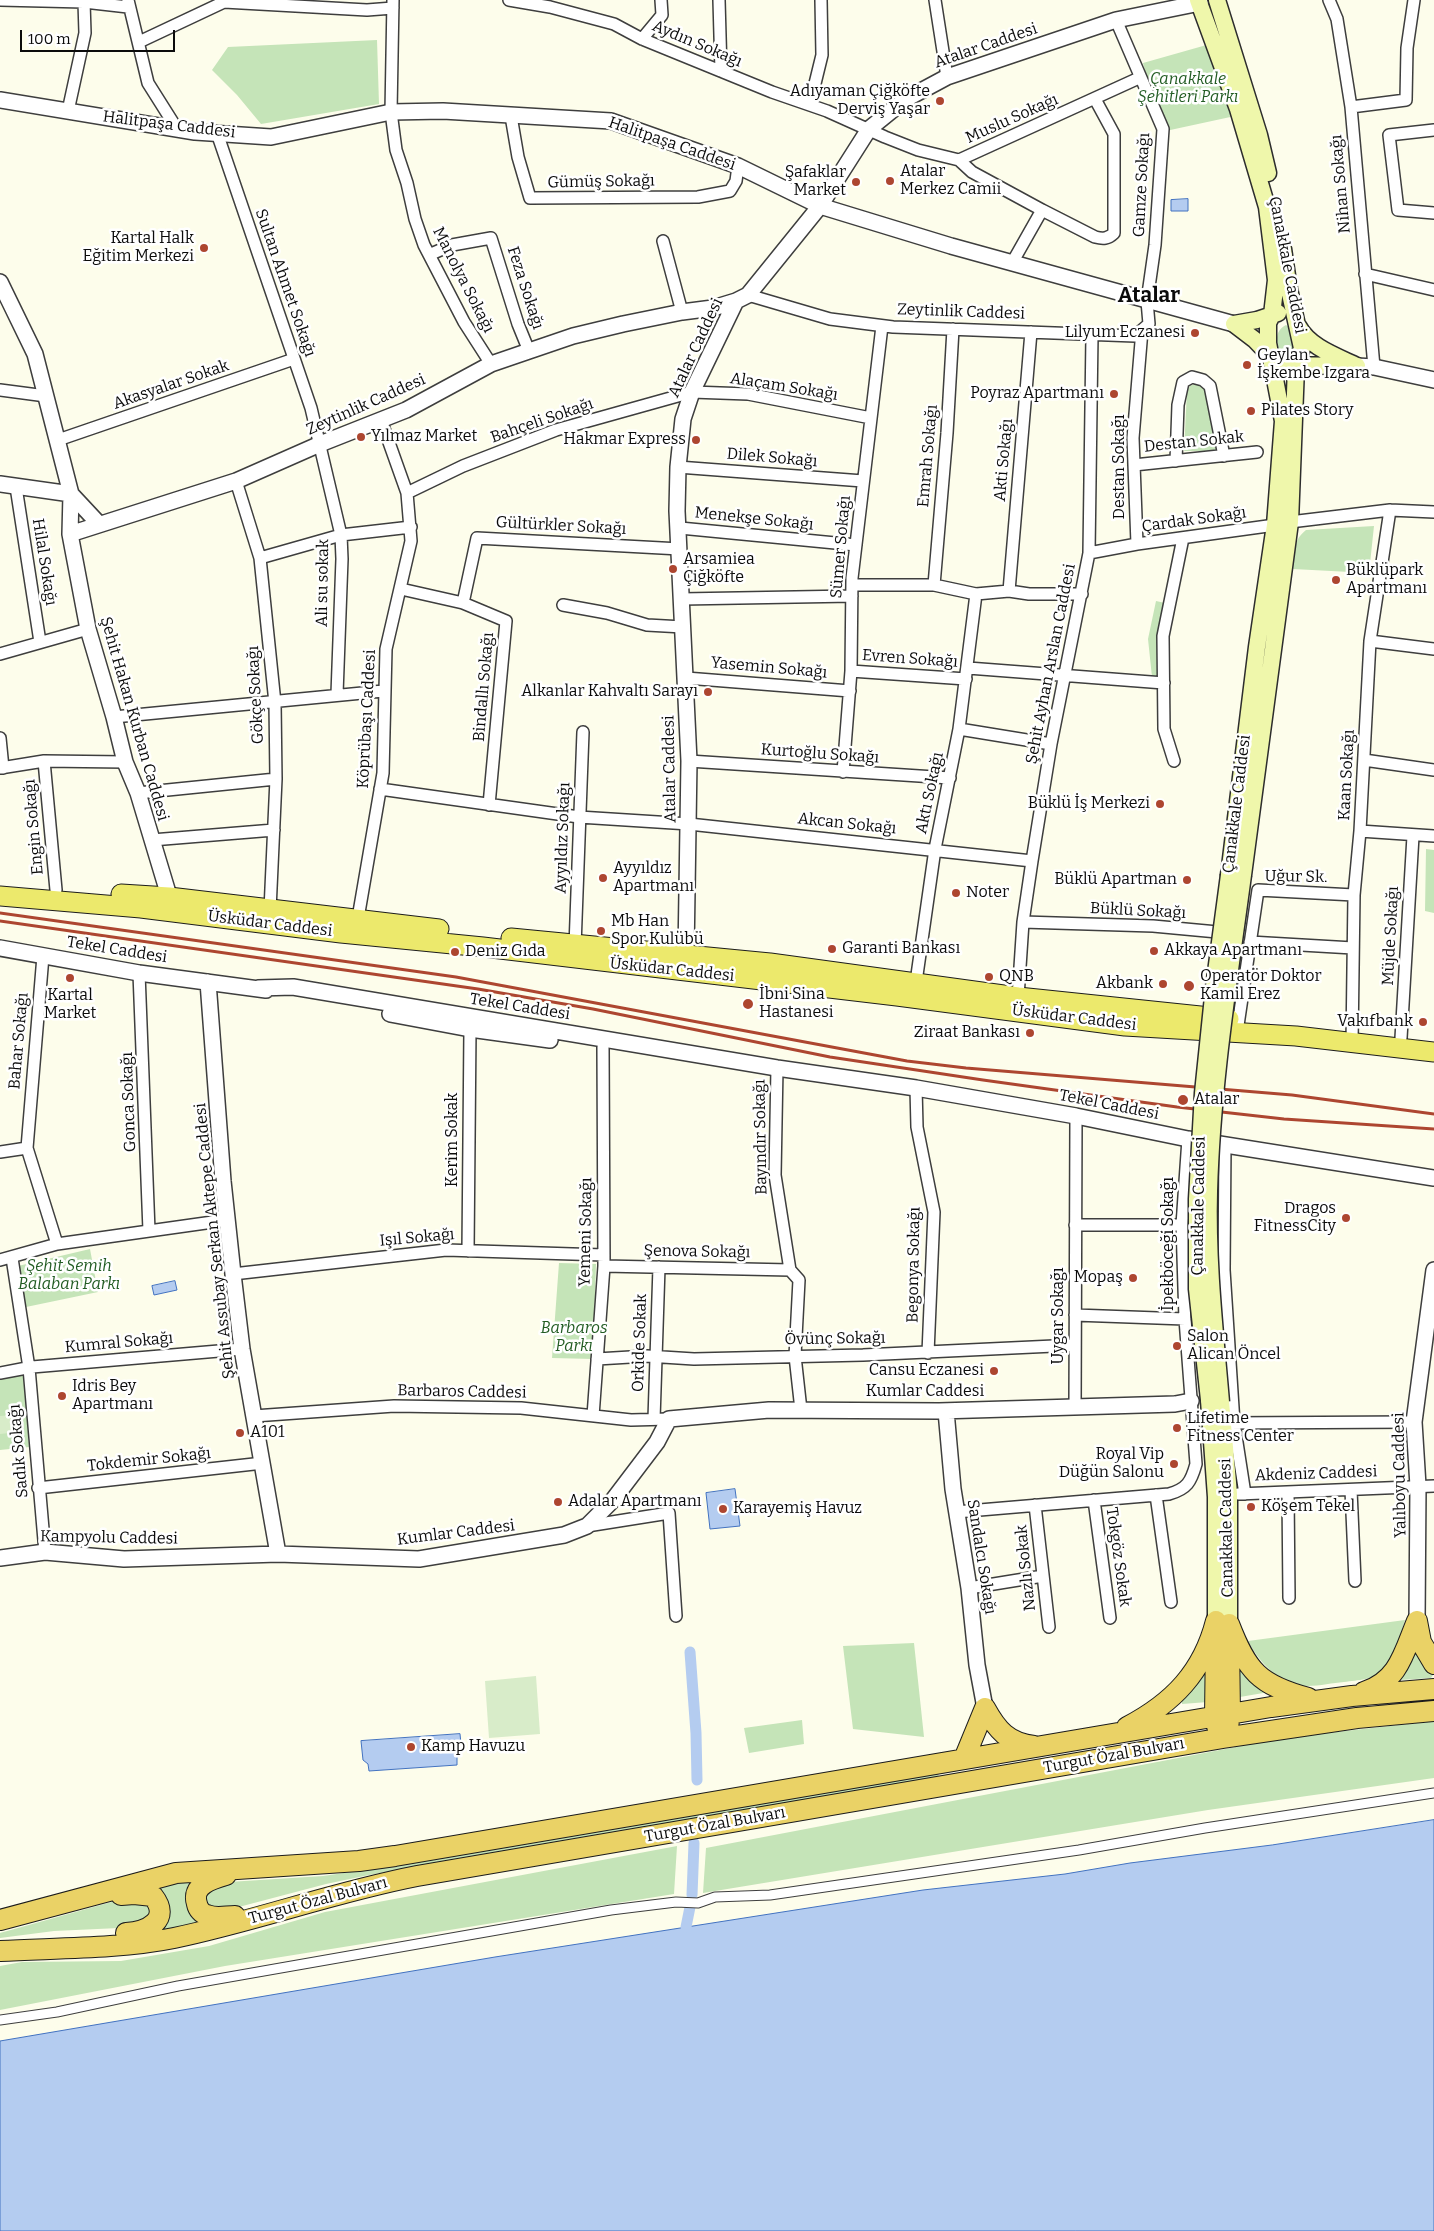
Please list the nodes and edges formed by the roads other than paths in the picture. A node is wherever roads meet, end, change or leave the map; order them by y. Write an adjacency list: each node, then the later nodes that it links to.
1 (0, 0): 12 (street)
2 (509, 0): 10 (street, Aydın Sokağı)
3 (661, 0): 17 (street)
4 (720, 0): 19 (street)
5 (821, 0): 24 (street)
6 (935, 0): 20 (street)
7 (1217, 0): 50 (main road, Çanakkale Caddesi)
8 (1329, 0): 25 (street, Nihan Sokağı)
9 (1414, 0): 25 (street)
10 (522, 1): 17 (street, Aydın Sokağı)
11 (1204, 1): 16 (street, Atalar Caddesi); 47 (main road, Çanakkale Caddesi)
12 (84, 2): 13 (street); 26 (street)
13 (128, 3): 18 (street)
14 (299, 3): 15 (street); 18 (street)
15 (393, 4): 27 (street, Manolya Sokağı)
16 (1116, 20): 20 (street, Atalar Caddesi); 21 (street, Gamze Sokağı)
17 (642, 39): 19 (street, Aydın Sokağı)
18 (139, 42): 29 (street)
19 (721, 71): 24 (street, Aydın Sokağı)
20 (947, 77): 30 (street, Atalar Caddesi)
21 (1139, 78): 22 (street, Muslu Sokağı); 45 (street, Gamze Sokağı)
22 (1095, 99): 33 (street, Muslu Sokağı); 36 (street, Muslu Sokağı)
23 (0, 100): 26 (street, Halitpaşa Caddesi)
24 (810, 104): 30 (street, Aydın Sokağı)
25 (1351, 107): 41 (street, Nihan Sokağı)
26 (68, 112): 29 (street, Halitpaşa Caddesi)
27 (391, 112): 28 (street, Halitpaşa Caddesi); 32 (street, Halitpaşa Caddesi); 39 (street, Manolya Sokağı)
28 (511, 116): 34 (street, Halitpaşa Caddesi); 34 (street, Gümüş Sokağı)
29 (176, 129): 32 (street, Halitpaşa Caddesi)
30 (869, 130): 33 (street, Aydın Sokağı); 35 (street, Atalar Caddesi)
31 (1434, 130): 37 (street)
32 (217, 133): 57 (street, Sultan Ahmet Sokağı)
33 (959, 160): 36 (street, Muslu Sokağı)
34 (738, 166): 35 (street, Halitpaşa Caddesi)
35 (820, 206): 40 (street, Halitpaşa Caddesi); 44 (street, Atalar Caddesi)
36 (1042, 210): 40 (street)
37 (1434, 213)
38 (662, 241): 46 (street)
39 (431, 254): 55 (street, Feza Sokağı); 58 (street, Manolya Sokağı)
40 (1012, 263): 45 (street, Halitpaşa Caddesi)
41 (1365, 274): 43 (street); 61 (street, Nihan Sokağı)
42 (0, 282): 65 (street)
43 (1434, 290)
44 (742, 298): 46 (street, Zeytinlik Caddesi); 49 (street, Zeytinlik Caddesi); 64 (street, Atalar Caddesi)
45 (1147, 301): 48 (street, Halitpaşa Caddesi); 52 (street)
46 (682, 312): 55 (street, Zeytinlik Caddesi)
47 (1272, 315): 48 (main road); 50 (main road); 56 (main road, Çanakkale Caddesi)
48 (1234, 324): 56 (main road)
49 (882, 326): 51 (street, Zeytinlik Caddesi); 66 (street, Sümer Sokağı)
50 (1300, 329): 59 (main road, Çanakkale Caddesi); 60 (main road)
51 (953, 330): 53 (street, Zeytinlik Caddesi); 95 (street, Emrah Sokağı)
52 (1142, 330): 54 (street, Zeytinlik Caddesi); 73 (street, Destan Sokağı)
53 (1031, 332): 54 (street, Zeytinlik Caddesi); 98 (street, Akti Sokağı)
54 (1092, 335): 93 (street, Şehit Ayhan Arslan Caddesi)
55 (529, 351): 58 (street, Zeytinlik Caddesi)
56 (1271, 356): 59 (main road); 84 (main road, Çanakkale Caddesi)
57 (294, 359): 68 (street, Akasyalar Sokak); 69 (street, Sultan Ahmet Sokağı)
58 (491, 364): 67 (street, Zeytinlik Caddesi)
59 (1296, 366): 60 (main road); 84 (main road, Çanakkale Caddesi)
60 (1357, 366): 61 (street)
61 (1374, 367): 62 (street)
62 (1434, 380)
63 (0, 390): 65 (street)
64 (692, 392): 66 (street, Alaçam Sokağı); 74 (street, Atalar Caddesi); 79 (street, Bahçeli Sokağı)
65 (46, 396): 68 (street)
66 (871, 418): 76 (street, Sümer Sokağı)
67 (381, 420): 69 (street, Zeytinlik Caddesi); 79 (street, Köprübaşı Caddesi)
68 (58, 440): 80 (street)
69 (320, 444): 75 (street, Zeytinlik Caddesi); 88 (street, Ali su sokak)
70 (1257, 452): 71 (street, Destan Sokak)
71 (1224, 456): 72 (street, Destan Sokak); 72 (street)
72 (1176, 461): 73 (street, Destan Sokak)
73 (1134, 465): 90 (street, Destan Sokağı)
74 (678, 467): 76 (street, Dilek Sokağı); 86 (street, Atalar Caddesi)
75 (236, 481): 83 (street, Zeytinlik Caddesi); 94 (street, Gökçe Sokağı)
76 (864, 481): 91 (street, Sümer Sokağı)
77 (0, 484): 78 (street)
78 (16, 487): 80 (street); 107 (street, Hilal Sokağı)
79 (407, 492): 85 (street, Köprübaşı Caddesi)
80 (71, 494): 83 (street); 87 (street, Şehit Hakan Kurban Caddesi)
81 (1390, 510): 82 (street, Çardak Sokağı); 84 (street, Çardak Sokağı); 106 (street, Kaan Sokağı)
82 (1434, 512)
83 (99, 524): 87 (street, Zeytinlik Caddesi)
84 (1283, 524): 89 (street, Çardak Sokağı); 204 (main road, Çanakkale Caddesi, bridge)
85 (411, 527): 88 (street); 96 (street, Köprübaşı Caddesi)
86 (680, 528): 91 (street, Menekşe Sokağı); 92 (street, Atalar Caddesi)
87 (70, 534): 105 (street, Şehit Hakan Kurban Caddesi)
88 (341, 535): 94 (street); 117 (street, Ali su sokak)
89 (1183, 538): 90 (street, Çardak Sokağı); 114 (street)
90 (1136, 544): 93 (street, Çardak Sokağı)
91 (856, 545): 97 (street, Sümer Sokağı)
92 (680, 549): 101 (street, Atalar Caddesi); 102 (street, Gültürkler Sokağı)
93 (1089, 554): 100 (street, Şehit Ayhan Arslan Caddesi)
94 (260, 558): 118 (street, Gökçe Sokağı)
95 (934, 585): 97 (street); 99 (street)
96 (401, 589): 102 (street, Bindallı Sokağı); 115 (street, Köprübaşı Caddesi)
97 (852, 591): 101 (street); 110 (street, Sümer Sokağı)
98 (1009, 591): 99 (street); 100 (street)
99 (976, 594): 111 (street, Aktı Sokağı)
100 (1082, 594): 112 (street, Şehit Ayhan Arslan Caddesi)
101 (682, 599): 104 (street, Atalar Caddesi)
102 (463, 603): 136 (street, Bindallı Sokağı)
103 (563, 605): 104 (street)
104 (683, 627): 113 (street, Atalar Caddesi)
105 (88, 629): 107 (street); 119 (street, Şehit Hakan Kurban Caddesi)
106 (1370, 641): 108 (street); 124 (street, Kaan Sokağı)
107 (40, 642): 109 (street)
108 (1434, 649)
109 (0, 654)
110 (851, 671): 111 (street, Evren Sokağı); 116 (street, Sümer Sokağı)
111 (967, 674): 112 (street, Evren Sokağı); 120 (street, Aktı Sokağı)
112 (1064, 677): 114 (street, Evren Sokağı); 123 (street, Şehit Ayhan Arslan Caddesi)
113 (686, 678): 116 (street, Yasemin Sokağı); 126 (street, Atalar Caddesi)
114 (1164, 683): 127 (street)
115 (383, 691): 117 (street); 134 (street, Köprübaşı Caddesi)
116 (850, 691): 131 (street, Sümer Sokağı)
117 (337, 694): 118 (street)
118 (275, 700): 119 (street); 133 (street, Gökçe Sokağı)
119 (114, 716): 128 (street, Şehit Hakan Kurban Caddesi)
120 (959, 728): 123 (street); 132 (street, Aktı Sokağı)
121 (583, 732): 137 (street, Ayyıldız Sokağı)
122 (0, 738): 129 (street)
123 (1051, 744): 145 (street, Şehit Ayhan Arslan Caddesi)
124 (1364, 760): 130 (street); 140 (street, Kaan Sokağı)
125 (44, 761): 128 (street); 129 (street); 147 (street, Engin Sokağı)
126 (689, 761): 131 (street, Kurtoğlu Sokağı); 138 (street, Atalar Caddesi)
127 (1174, 761)
128 (125, 762): 135 (street, Şehit Hakan Kurban Caddesi)
129 (1, 768)
130 (1434, 770)
131 (842, 772): 132 (street, Kurtoğlu Sokağı)
132 (950, 778): 144 (street, Aktı Sokağı)
133 (276, 779): 135 (street); 139 (street, Gökçe Sokağı)
134 (380, 790): 136 (street, Akcan Sokağı); 153 (street, Köprübaşı Caddesi)
135 (138, 793): 143 (street, Şehit Hakan Kurban Caddesi)
136 (489, 805): 137 (street, Akcan Sokağı)
137 (579, 817): 138 (street, Akcan Sokağı); 155 (street, Ayyıldız Sokağı)
138 (689, 824): 144 (street, Akcan Sokağı); 159 (street, Atalar Caddesi)
139 (274, 830): 143 (street); 151 (street, Gökçe Sokağı)
140 (1360, 831): 141 (street); 148 (street, Kaan Sokağı)
141 (1413, 836): 142 (street); 168 (street, Müjde Sokağı)
142 (1434, 836)
143 (152, 840): 150 (street, Şehit Hakan Kurban Caddesi)
144 (935, 849): 145 (street, Akcan Sokağı); 163 (street, Aktı Sokağı)
145 (1032, 861): 152 (street, Şehit Ayhan Arslan Caddesi)
146 (0, 885): 147 (main road, Üsküdar Caddesi)
147 (56, 890): 150 (main road, Üsküdar Caddesi)
148 (1354, 895): 154 (street, Uğur Sk.); 157 (street, Kaan Sokağı)
149 (0, 896): 150 (main road, Üsküdar Caddesi)
150 (171, 905): 151 (main road, Üsküdar Caddesi); 153 (main road, Üsküdar Caddesi)
151 (270, 910): 153 (main road, Üsküdar Caddesi)
152 (1023, 922): 154 (street, Büklü Sokağı); 164 (street, Şehit Ayhan Arslan Caddesi)
153 (357, 927): 155 (main road, Üsküdar Caddesi); 159 (main road, Üsküdar Caddesi)
154 (1250, 938): 157 (street, Büklü Sokağı); 165 (street)
155 (575, 946): 159 (main road, Üsküdar Caddesi)
156 (0, 948): 158 (street, Tekel Caddesi)
157 (1353, 948): 167 (street, Kaan Sokağı)
158 (43, 956): 160 (street, Tekel Caddesi); 177 (street, Bahar Sokağı)
159 (686, 963): 163 (main road, Üsküdar Caddesi)
160 (139, 973): 161 (street, Tekel Caddesi); 183 (street, Gonca Sokağı)
161 (208, 982): 162 (street, Tekel Caddesi); 180 (street, Şehit Assubay Serkan Aktepe Caddesi)
162 (258, 988): 166 (street, Tekel Caddesi); 172 (street, Tekel Caddesi)
163 (915, 990): 164 (main road, Üsküdar Caddesi); 165 (main road, Üsküdar Caddesi)
164 (1018, 997): 165 (main road, Üsküdar Caddesi)
165 (1238, 1026): 167 (main road, Üsküdar Caddesi)
166 (470, 1029): 170 (street, Tekel Caddesi); 185 (street, Kerim Sokak)
167 (1352, 1037): 168 (main road, Üsküdar Caddesi); 171 (main road, Üsküdar Caddesi)
168 (1401, 1038): 169 (main road, Üsküdar Caddesi)
169 (1434, 1041)
170 (603, 1047): 172 (street, Tekel Caddesi); 187 (street, Yemeni Sokağı)
171 (1434, 1052)
172 (777, 1068): 173 (street, Tekel Caddesi); 189 (street, Bayındır Sokağı)
173 (916, 1088): 174 (street, Tekel Caddesi); 197 (street, Begonya Sokağı)
174 (1076, 1116): 175 (street, Tekel Caddesi); 181 (street, Uygar Sokağı)
175 (1188, 1139): 176 (street, Tekel Caddesi); 182 (street, İpekböceği Sokağı)
176 (1225, 1144): 179 (street, Tekel Caddesi); 212 (street)
177 (27, 1148): 178 (street); 184 (street, Bahar Sokağı)
178 (0, 1152)
179 (1434, 1178)
180 (227, 1220): 183 (street); 191 (street, Şehit Assubay Serkan Aktepe Caddesi)
181 (1075, 1225): 182 (street); 192 (street, Uygar Sokağı)
182 (1182, 1225): 193 (street, İpekböceği Sokağı)
183 (149, 1231): 184 (street)
184 (56, 1244): 186 (street)
185 (468, 1251): 187 (street, Işıl Sokağı); 191 (street, Işıl Sokağı)
186 (6, 1259): 201 (street, Sadık Sokağı)
187 (604, 1260): 188 (street, Şenova Sokağı); 200 (street, Yemeni Sokağı)
188 (659, 1267): 189 (street, Şenova Sokağı); 198 (street, Orkide Sokak)
189 (790, 1270): 199 (street, Bayındır Sokağı)
190 (1434, 1270): 194 (street, Yalıboyu Caddesi)
191 (232, 1274): 196 (street, Şehit Assubay Serkan Aktepe Caddesi)
192 (1075, 1315): 193 (street, İpekböceği Sokağı); 195 (street, Uygar Sokağı)
193 (1185, 1319): 203 (street, İpekböceği Sokağı)
194 (1429, 1332): 211 (street, Yalıboyu Caddesi)
195 (1075, 1345): 197 (street, Övünç Sokağı); 205 (street, Uygar Sokağı)
196 (242, 1349): 201 (street, Kumral Sokağı); 208 (street, Şehit Assubay Serkan Aktepe Caddesi)
197 (928, 1353): 199 (street, Övünç Sokağı)
198 (656, 1356): 199 (street, Övünç Sokağı); 200 (street, Övünç Sokağı); 210 (street, Orkide Sokak)
199 (796, 1356): 206 (street, Bayındır Sokağı)
200 (597, 1359): 209 (street, Yemeni Sokağı)
201 (29, 1368): 202 (street, Kumral Sokağı); 216 (street, Sadık Sokağı)
202 (0, 1373)
203 (1191, 1401): 205 (street, Kumlar Caddesi); 220 (street, İpekböceği Sokağı)
204 (1215, 1401): 212 (main road, Canakkale Caddesi); 236 (main road, Çanakkale Caddesi)
205 (1074, 1408): 207 (street, Kumlar Caddesi)
206 (801, 1410): 207 (street, Kumlar Caddesi); 210 (street, Kumlar Caddesi)
207 (946, 1410): 223 (street, Sandalcı Sokağı)
208 (254, 1416): 209 (street, Barbaros Caddesi); 213 (street, Şehit Assubay Serkan Aktepe Caddesi)
209 (593, 1416): 210 (street, Barbaros Caddesi)
210 (662, 1422): 224 (street, Kumlar Caddesi)
211 (1414, 1422): 212 (street); 214 (street, Yalıboyu Caddesi)
212 (1228, 1423): 219 (main road, Canakkale Caddesi)
213 (263, 1463): 216 (street, Tokdemir Sokağı); 226 (street, Şehit Assubay Serkan Aktepe Caddesi)
214 (1418, 1486): 215 (street, Akdeniz Caddesi); 217 (street, Akdeniz Caddesi); 235 (street, Yalıboyu Caddesi)
215 (1434, 1486)
216 (38, 1488): 225 (street, Sadık Sokağı)
217 (1351, 1490): 218 (street, Akdeniz Caddesi); 229 (street)
218 (1288, 1493): 219 (street, Akdeniz Caddesi); 231 (street)
219 (1237, 1494): 236 (main road, Canakkale Caddesi)
220 (1156, 1495): 221 (street, İpekböceği Sokağı); 232 (street)
221 (1094, 1500): 222 (street, İpekböceği Sokağı); 234 (street, Tokgöz Sokak)
222 (1035, 1505): 223 (street, İpekböceği Sokağı); 228 (street, Nazlı Sokak)
223 (956, 1512): 230 (street, Sandalcı Sokağı)
224 (587, 1526): 226 (street, Kumlar Caddesi); 233 (street)
225 (45, 1552): 226 (street, Kampyolu Caddesi); 227 (street, Kampyolu Caddesi)
226 (278, 1554)
227 (0, 1558)
228 (1043, 1576): 230 (street); 237 (street, Nazlı Sokak)
229 (1355, 1581)
230 (969, 1588): 242 (street, Sandalcı Sokağı)
231 (1289, 1598)
232 (1171, 1602)
233 (676, 1616)
234 (1110, 1618)
235 (1417, 1621): 238 (highway); 240 (highway)
236 (1222, 1623): 241 (highway); 244 (highway); 245 (highway)
237 (1049, 1627)
238 (1434, 1664)
239 (1434, 1689): 240 (highway, Turgut Özal Bulvarı)
240 (1352, 1696): 241 (highway, Turgut Özal Bulvarı)
241 (1318, 1700): 244 (highway, Turgut Özal Bulvarı)
242 (985, 1708): 247 (highway); 248 (highway)
243 (1434, 1711): 246 (highway, Turgut Özal Bulvarı)
244 (1223, 1715): 245 (highway, Turgut Özal Bulvarı); 246 (highway)
245 (1116, 1733): 247 (highway, Turgut Özal Bulvarı)
246 (1223, 1738): 252 (highway, Turgut Özal Bulvarı)
247 (1039, 1746): 248 (highway, Turgut Özal Bulvarı)
248 (964, 1759): 250 (highway, Turgut Özal Bulvarı)
249 (1434, 1793): 256 (street)
250 (250, 1867): 251 (highway, Turgut Özal Bulvarı); 252 (highway)
251 (87, 1896): 253 (highway, Turgut Özal Bulvarı); 254 (highway)
252 (262, 1917): 254 (highway, Turgut Özal Bulvarı)
253 (0, 1920)
254 (43, 1949): 255 (highway, Turgut Özal Bulvarı)
255 (0, 1951)
256 (0, 2020)

